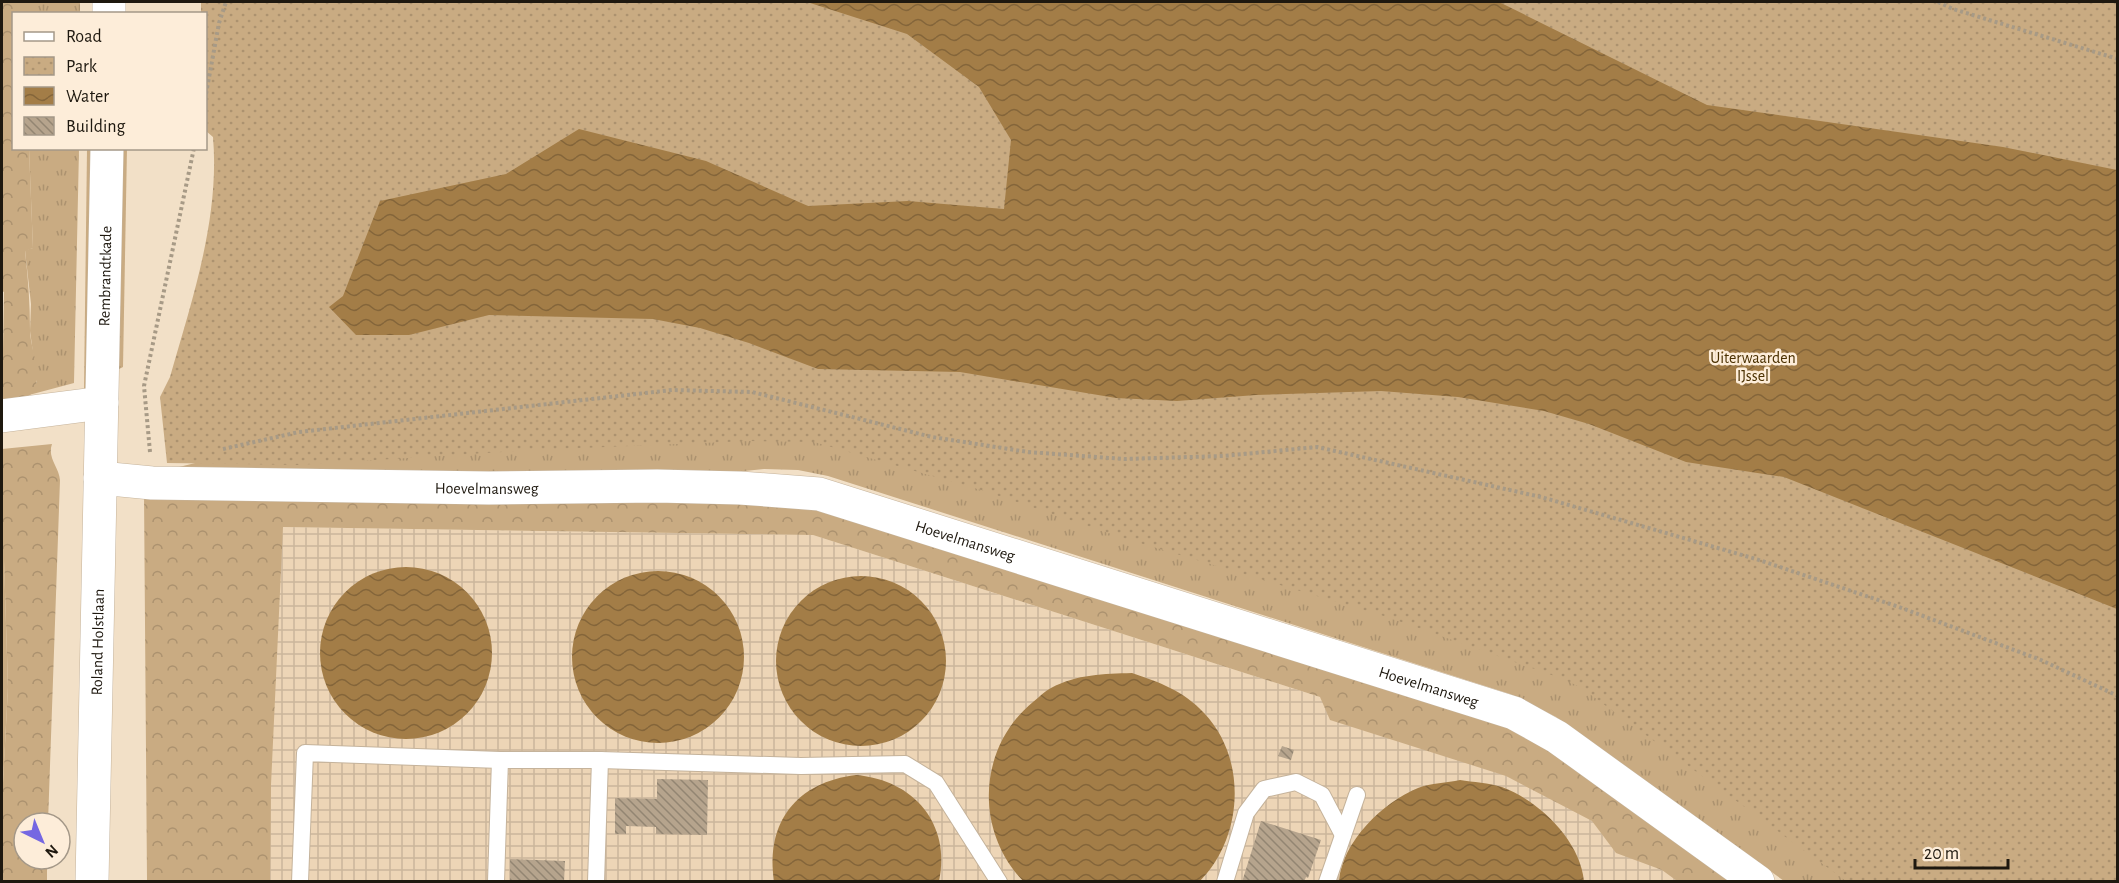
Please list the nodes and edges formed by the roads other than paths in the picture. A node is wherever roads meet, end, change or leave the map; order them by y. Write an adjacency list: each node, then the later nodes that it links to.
1 (107, 150): 2 (street, Rembrandtkade)
2 (102, 403): 3 (street); 4 (street, Roland Holstlaan)
3 (2, 416)
4 (100, 478): 9 (street, Roland Holstlaan); 16 (street, Hoevelmansweg)
5 (500, 759): 6 (lane); 10 (lane); 11 (lane)
6 (600, 760): 12 (lane); 13 (lane)
7 (1357, 795): 8 (lane)
8 (1343, 835): 14 (lane); 15 (lane)
9 (92, 882)
10 (300, 882)
11 (496, 882)
12 (596, 882)
13 (999, 882)
14 (1225, 882)
15 (1327, 882)
16 (1758, 882)

